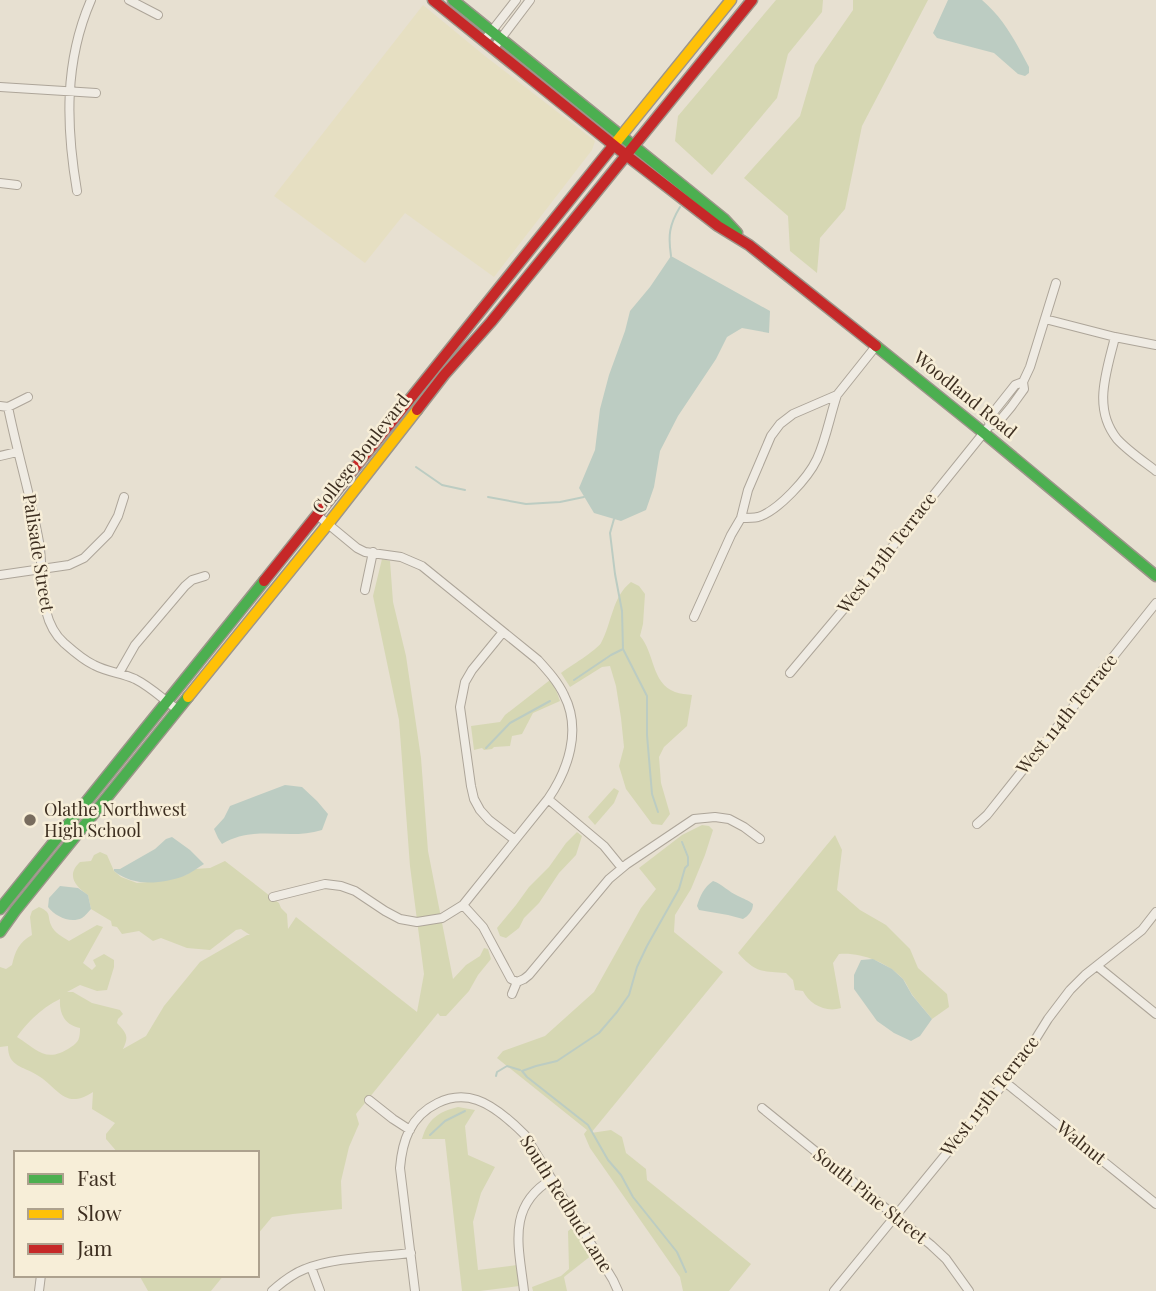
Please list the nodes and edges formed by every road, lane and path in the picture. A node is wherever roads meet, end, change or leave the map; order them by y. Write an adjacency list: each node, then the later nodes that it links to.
1 (91, 0): 15 (street)
2 (129, 0): 9 (street)
3 (433, 0): 12 (main road, Woodland Road)
4 (453, 0): 10 (main road, Woodland Road)
5 (516, 0): 10 (street)
6 (530, 0): 11 (street)
7 (731, 0): 17 (main road, College Boulevard)
8 (752, 0): 18 (main road, College Boulevard)
9 (158, 15)
10 (492, 31): 11 (main road, Woodland Road); 12 (street)
11 (501, 38): 13 (street); 17 (main road, Woodland Road)
12 (484, 41): 13 (main road, Woodland Road)
13 (493, 49): 17 (main road, Woodland Road)
14 (0, 87): 15 (street)
15 (69, 91): 16 (street); 21 (street)
16 (96, 93)
17 (617, 140): 18 (main road, Woodland Road); 35 (main road, College Boulevard)
18 (630, 150): 26 (main road, Woodland Road); 37 (main road, College Boulevard)
19 (0, 183): 20 (street)
20 (17, 185)
21 (77, 191)
22 (1056, 283): 23 (street, West 113th Terrace)
23 (1045, 320): 24 (street); 30 (street, West 113th Terrace)
24 (1115, 337): 25 (street); 33 (street)
25 (1156, 345)
26 (876, 346): 27 (street); 30 (main road, Woodland Road)
27 (837, 396): 36 (street); 36 (street)
28 (29, 397): 29 (street)
29 (4, 407): 31 (street, Palisade Street)
30 (987, 429): 42 (main road, Woodland Road); 48 (street, West 113th Terrace)
31 (17, 452): 32 (street); 39 (street, Palisade Street)
32 (0, 456)
33 (1156, 471)
34 (124, 497): 39 (street)
35 (317, 515): 37 (street); 49 (main road, College Boulevard)
36 (741, 518): 45 (street)
37 (328, 524): 38 (street); 50 (main road, College Boulevard)
38 (373, 552): 43 (street); 46 (street)
39 (41, 569): 40 (street); 47 (street, Palisade Street)
40 (0, 575)
41 (205, 576): 47 (street)
42 (1156, 576)
43 (365, 590)
44 (1156, 603): 52 (street, West 114th Terrace)
45 (694, 617)
46 (503, 632): 51 (street); 54 (street)
47 (119, 673): 49 (street, Palisade Street)
48 (790, 673)
49 (168, 703): 50 (street, Palisade Street); 60 (main road, College Boulevard)
50 (178, 710): 62 (main road, College Boulevard)
51 (548, 799): 54 (street); 55 (street)
52 (977, 824)
53 (760, 839): 55 (street)
54 (514, 840): 59 (street)
55 (622, 868): 64 (street)
56 (301, 889): 57 (street); 58 (street); 59 (street)
57 (273, 897)
58 (304, 898)
59 (463, 905): 64 (street)
60 (0, 909)
61 (1156, 912): 63 (street, West 115th Terrace)
62 (0, 932)
63 (1097, 966): 66 (street); 67 (street, West 115th Terrace)
64 (517, 982): 65 (street)
65 (512, 995)
66 (1156, 1014)
67 (1005, 1082): 72 (street, Walnut); 73 (street, West 115th Terrace)
68 (369, 1100): 70 (street)
69 (762, 1108): 73 (street, South Pine Street)
70 (410, 1130): 71 (street, South Redbud Lane); 74 (street)
71 (552, 1179): 79 (street); 80 (street, South Redbud Lane)
72 (1156, 1204)
73 (895, 1215): 81 (street, West 115th Terrace); 82 (street, South Pine Street)
74 (411, 1253): 75 (street); 78 (street)
75 (311, 1267): 76 (street); 77 (street)
76 (272, 1291)
77 (320, 1291)
78 (415, 1291)
79 (524, 1291)
80 (618, 1291)
81 (834, 1291)
82 (969, 1291)

